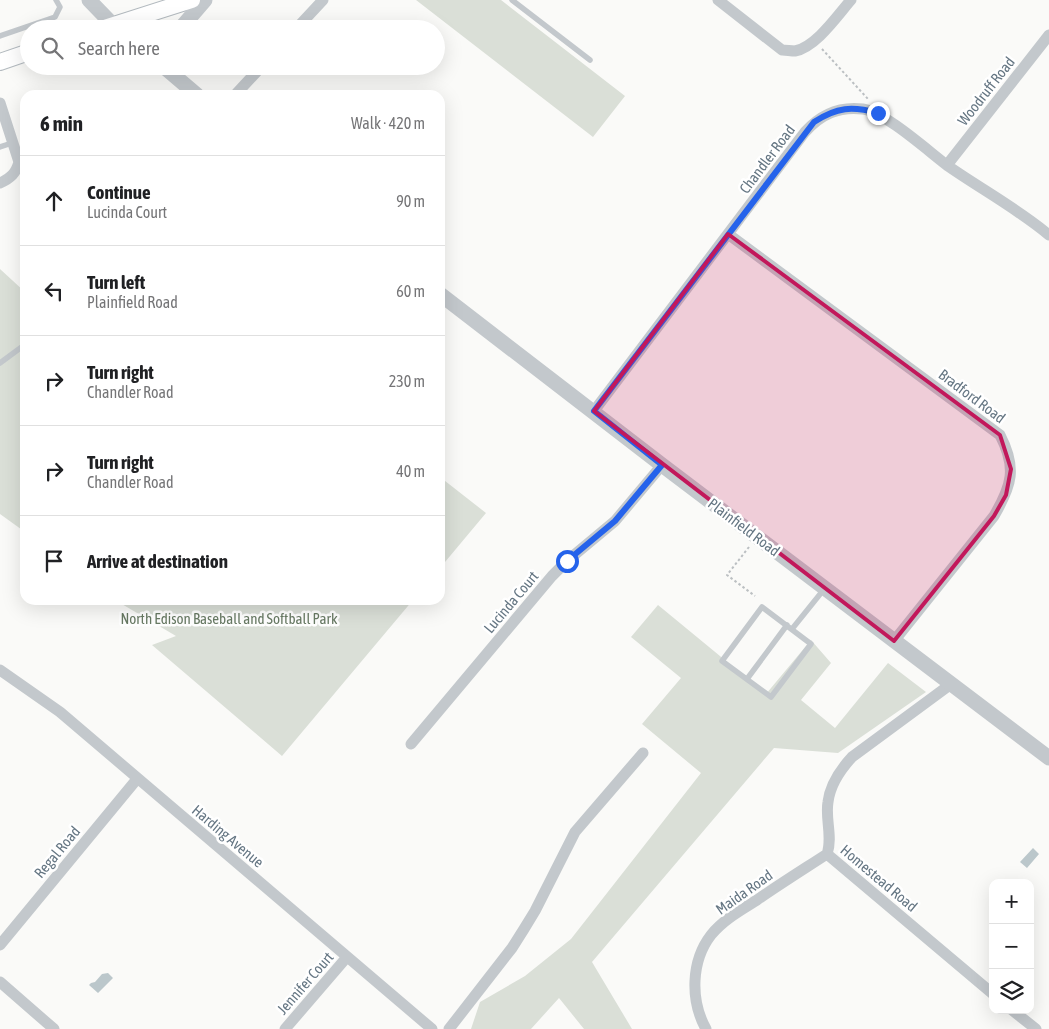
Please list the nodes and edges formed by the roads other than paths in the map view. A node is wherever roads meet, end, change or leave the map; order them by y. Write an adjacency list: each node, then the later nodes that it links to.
1 (56, 0): 9 (lane)
2 (88, 0): 10 (street)
3 (192, 0): 11 (main road)
4 (206, 0): 12 (street)
5 (323, 0): 13 (street)
6 (512, 0): 18 (lane)
7 (718, 0): 8 (street)
8 (851, 0)
9 (46, 20)
10 (104, 20)
11 (131, 20)
12 (188, 20)
13 (304, 20)
14 (20, 29): 15 (lane)
15 (0, 36)
16 (1049, 36): 29 (street, Woodruff Road)
17 (20, 55): 19 (main road)
18 (590, 60)
19 (0, 62)
20 (174, 75): 23 (street)
21 (184, 75): 24 (street)
22 (254, 75): 25 (street)
23 (192, 90)
24 (192, 90)
25 (240, 90)
26 (0, 103): 27 (street)
27 (12, 143): 28 (lane); 30 (street)
28 (0, 147)
29 (947, 165): 31 (street, Chandler Road); 32 (street, Chandler Road)
30 (0, 183)
31 (728, 234): 36 (street, Chandler Road); 40 (street, Bradford Road)
32 (1049, 235)
33 (445, 298): 36 (street, Plainfield Road)
34 (20, 349): 35 (lane)
35 (0, 363)
36 (594, 411): 37 (street, Plainfield Road)
37 (662, 465): 38 (street, Plainfield Road); 44 (street, Lucinda Court)
38 (825, 588): 39 (lane); 40 (street, Plainfield Road)
39 (789, 627): 42 (lane); 42 (lane); 42 (lane)
40 (894, 641): 43 (street, Plainfield Road)
41 (0, 670): 47 (street, Harding Avenue)
42 (747, 679)
43 (951, 684): 46 (street, Plainfield Road); 48 (street, Homestead Road)
44 (411, 744)
45 (642, 753): 57 (street)
46 (1049, 758)
47 (137, 779): 49 (street, Regal Road); 50 (street, Harding Avenue)
48 (828, 854): 52 (street, Homestead Road); 58 (street, Maida Road)
49 (0, 945)
50 (347, 957): 55 (street, Jennifer Court); 56 (street, Harding Avenue)
51 (0, 982): 54 (street)
52 (989, 991)
53 (1017, 1014): 59 (street)
54 (54, 1029)
55 (285, 1029)
56 (432, 1029)
57 (449, 1029)
58 (706, 1029)
59 (1036, 1029)

